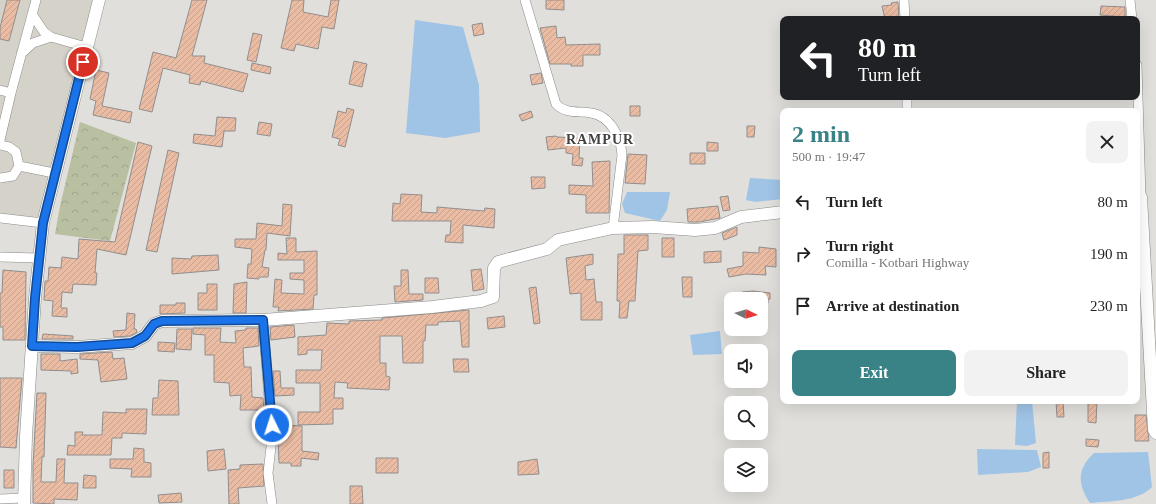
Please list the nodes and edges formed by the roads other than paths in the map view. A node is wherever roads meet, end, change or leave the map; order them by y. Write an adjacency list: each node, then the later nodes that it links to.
1 (36, 0): 6 (street)
2 (99, 0): 10 (main road)
3 (525, 0): 23 (street)
4 (904, 0): 7 (street)
5 (1130, 0): 8 (street)
6 (32, 14): 9 (street); 11 (street)
7 (905, 16)
8 (1132, 16)
9 (51, 37): 10 (street); 11 (street)
10 (86, 47): 17 (main road)
11 (21, 54): 13 (street)
12 (0, 90): 13 (street)
13 (11, 93): 14 (street)
14 (0, 140)
15 (0, 146): 16 (street)
16 (19, 166): 17 (street); 18 (street)
17 (54, 172): 22 (main road)
18 (0, 178)
19 (780, 212): 23 (main road)
20 (1140, 213): 28 (main road)
21 (0, 218): 22 (street)
22 (43, 223): 25 (main road)
23 (613, 228): 26 (main road)
24 (0, 257): 25 (street)
25 (38, 258): 27 (main road)
26 (263, 320): 27 (main road); 31 (street)
27 (32, 346): 30 (main road)
28 (1156, 433)
29 (0, 499): 30 (street)
30 (24, 501)
31 (272, 504)

